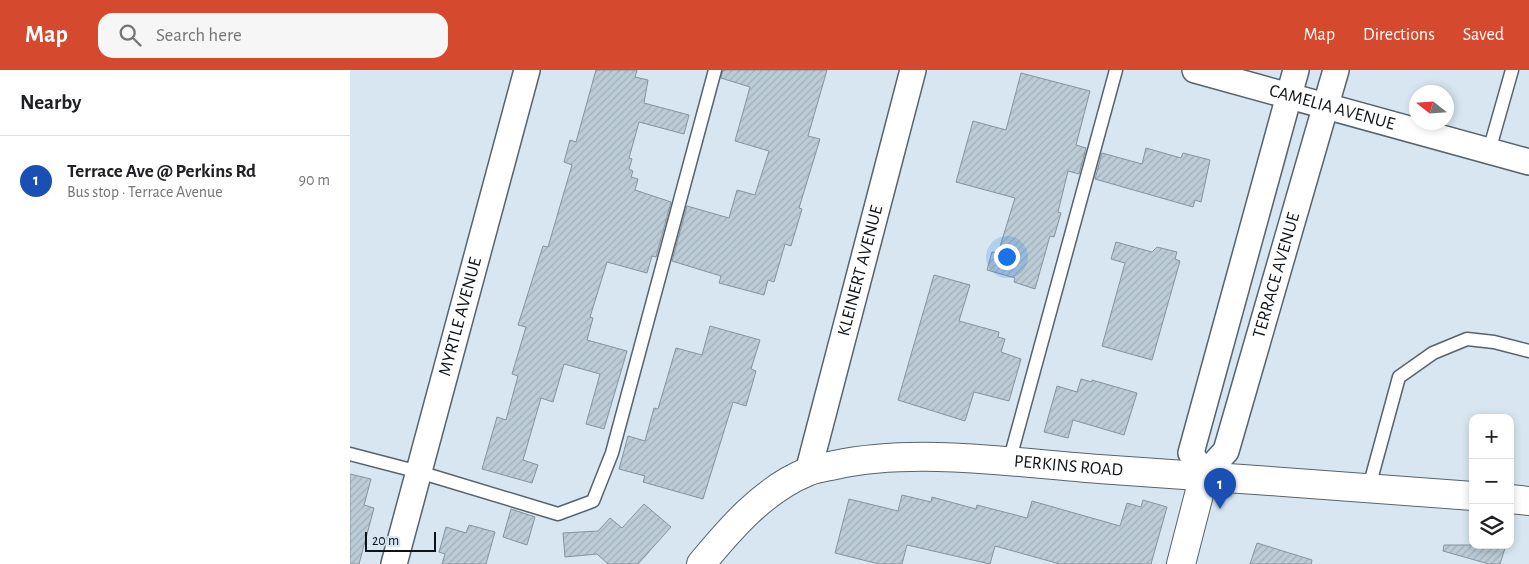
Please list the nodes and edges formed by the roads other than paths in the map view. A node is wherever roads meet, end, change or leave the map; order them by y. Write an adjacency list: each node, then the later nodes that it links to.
1 (528, 70): 16 (street, MYRTLE AVENUE)
2 (715, 70): 16 (lane)
3 (913, 70): 17 (street, KLEINERT AVENUE)
4 (1116, 70): 15 (lane)
5 (1194, 70): 9 (street, CAMELIA AVENUE)
6 (1296, 70): 9 (street, TERRACE AVENUE)
7 (1336, 70): 10 (street, TERRACE AVENUE)
8 (1512, 70): 11 (lane)
9 (1289, 94): 10 (street, CAMELIA AVENUE); 18 (street, TERRACE AVENUE)
10 (1327, 105): 11 (street, CAMELIA AVENUE); 18 (street, TERRACE AVENUE)
11 (1489, 151): 12 (street, CAMELIA AVENUE)
12 (1529, 162)
13 (1529, 351): 19 (lane)
14 (350, 454): 16 (lane)
15 (1009, 462): 17 (street, PERKINS ROAD); 18 (street, PERKINS ROAD)
16 (419, 472): 23 (street, MYRTLE AVENUE)
17 (808, 472): 24 (street, PERKINS ROAD)
18 (1204, 475): 19 (street, PERKINS ROAD); 25 (street, TERRACE AVENUE)
19 (1369, 487): 20 (street, PERKINS ROAD)
20 (1469, 496)
21 (1514, 499): 22 (street)
22 (1529, 501)
23 (394, 564)
24 (701, 564)
25 (1181, 564)

